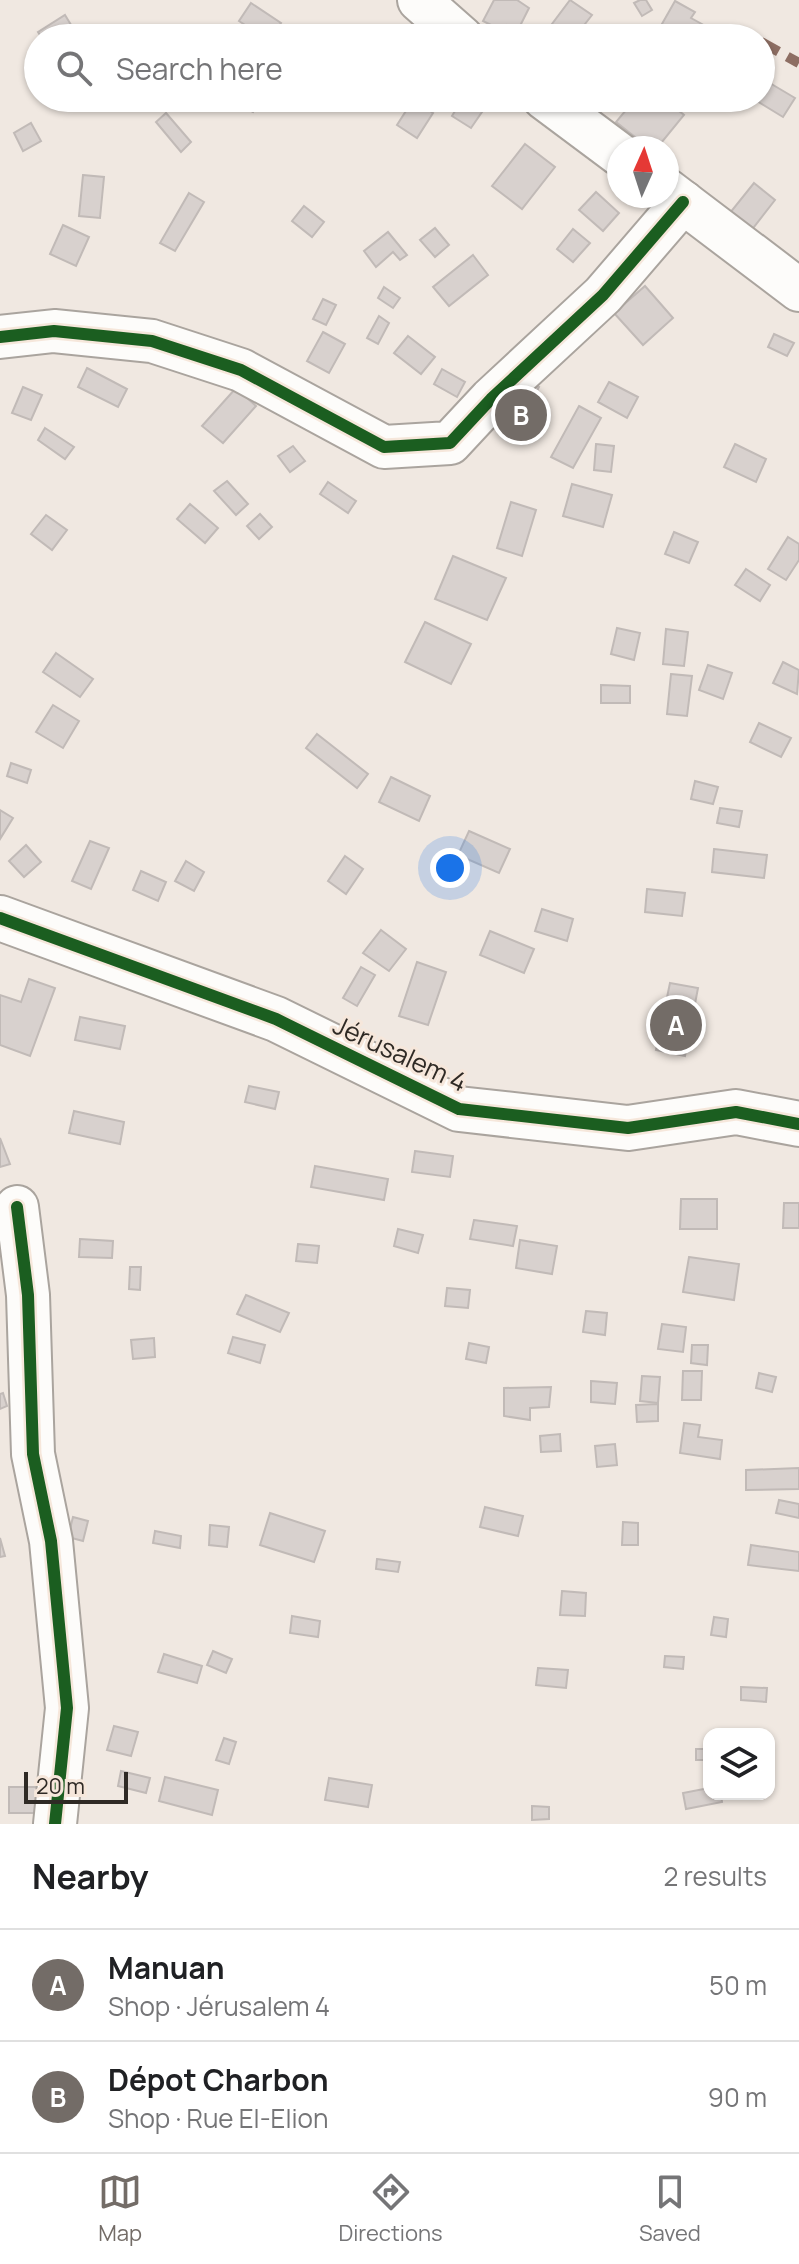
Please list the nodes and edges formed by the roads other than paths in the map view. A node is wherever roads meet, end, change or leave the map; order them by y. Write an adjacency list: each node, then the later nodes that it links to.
1 (419, 0): 2 (street)
2 (446, 24)
3 (563, 112): 4 (street)
4 (607, 145)
5 (679, 199): 7 (street)
6 (666, 208): 8 (street)
7 (799, 290)
8 (0, 337)
9 (0, 918): 10 (street, Jérusalem 4)
10 (799, 1124)
11 (17, 1207): 12 (street)
12 (55, 1824)

